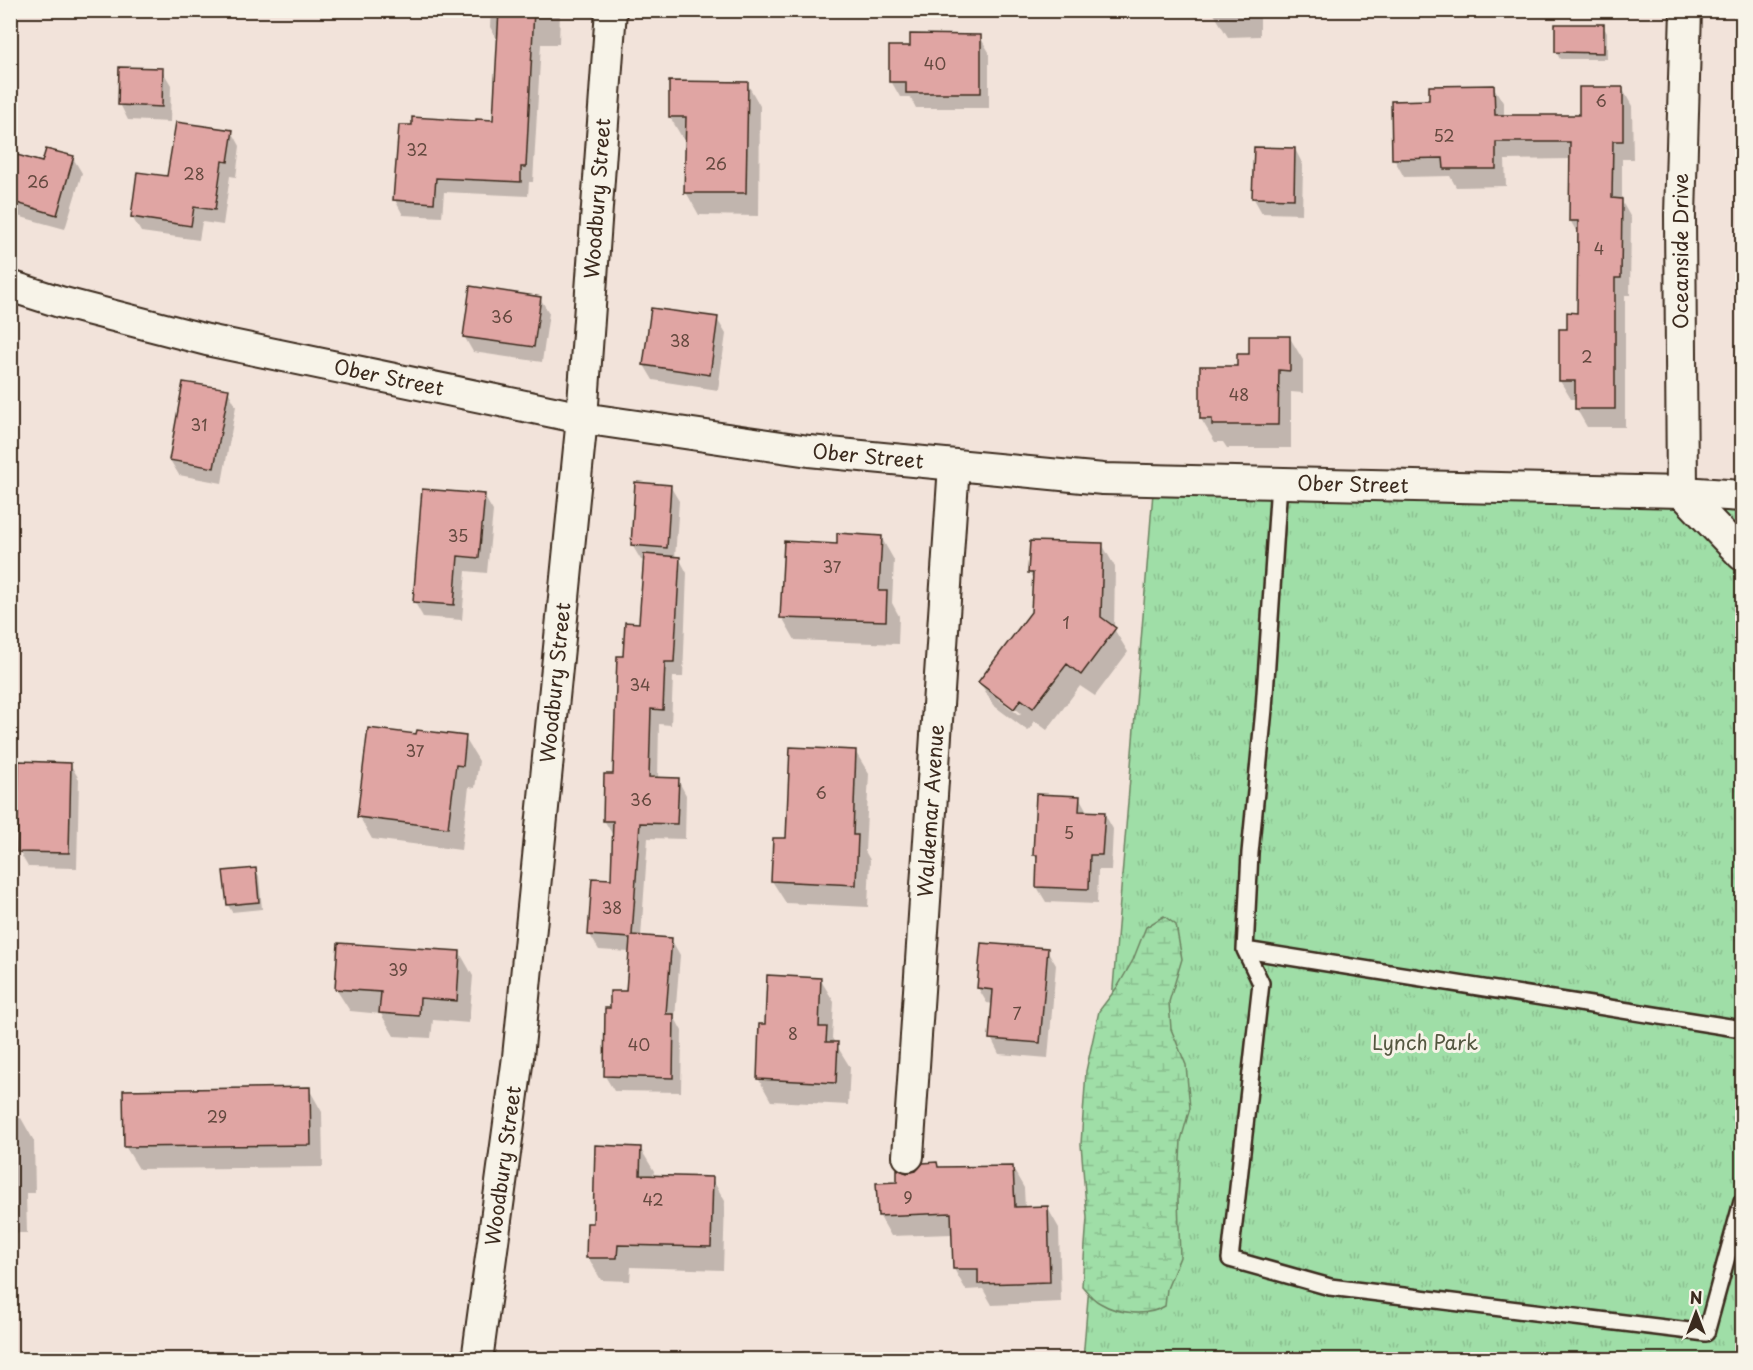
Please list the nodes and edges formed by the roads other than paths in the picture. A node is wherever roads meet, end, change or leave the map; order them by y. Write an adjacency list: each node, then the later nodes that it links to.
1 (611, 10): 4 (street, Woodbury Street)
2 (1686, 10): 7 (street, Oceanside Drive)
3 (10, 286): 4 (street, Ober Street)
4 (582, 418): 5 (street, Ober Street); 14 (street, Woodbury Street)
5 (954, 465): 6 (street, Ober Street); 12 (street, Waldemar Avenue)
6 (1279, 483): 7 (street, Ober Street); 10 (lane)
7 (1682, 492): 8 (street, Ober Street); 9 (street)
8 (1743, 496)
9 (1743, 555)
10 (1245, 950): 11 (lane); 13 (lane)
11 (1743, 1029)
12 (908, 1156)
13 (1743, 1202)
14 (478, 1353)

